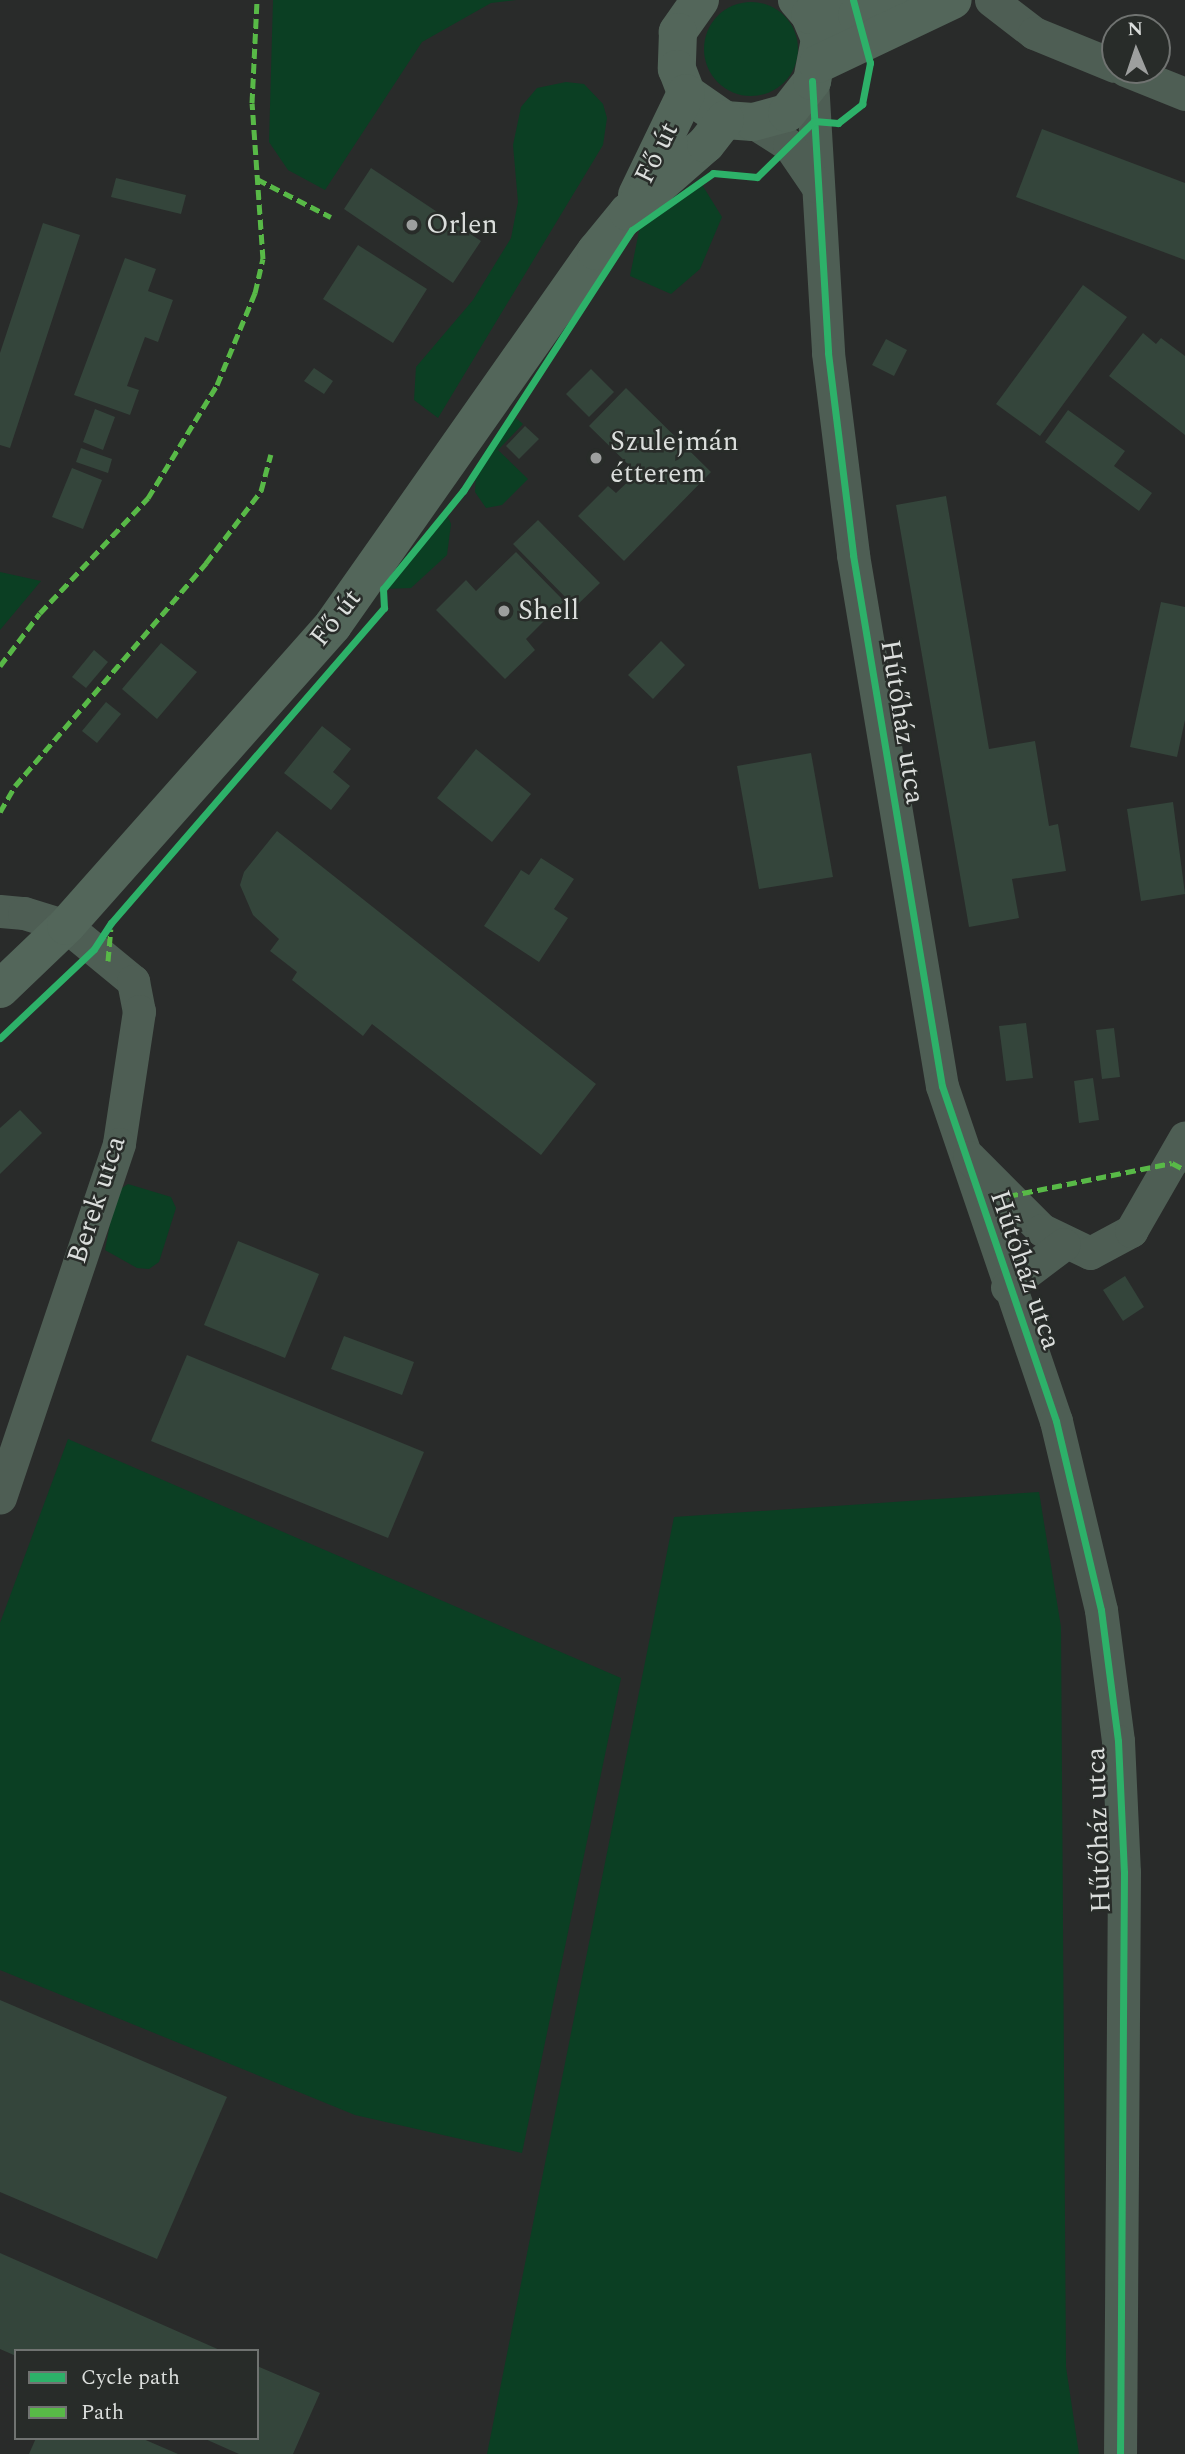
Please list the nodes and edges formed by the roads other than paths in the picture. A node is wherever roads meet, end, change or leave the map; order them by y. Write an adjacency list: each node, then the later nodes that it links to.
1 (699, 0): 9 (main road, Fő út)
2 (919, 0): 5 (main road)
3 (953, 0): 7 (main road)
4 (991, 0): 6 (street)
5 (803, 7): 7 (main road)
6 (1101, 60)
7 (815, 73): 11 (main road); 12 (street, Hűtőház utca)
8 (1160, 84): 10 (street)
9 (686, 93): 11 (main road, Fő út); 13 (main road, Fő út)
10 (1185, 94)
11 (739, 121): 12 (street); 13 (main road, Fő út)
12 (818, 188): 18 (street, Hűtőház utca)
13 (628, 212): 15 (main road, Fő út)
14 (0, 911): 15 (street)
15 (66, 926): 16 (main road, Fő út); 21 (street, Berek utca)
16 (0, 989)
17 (1185, 1138): 19 (street)
18 (962, 1150): 19 (street); 20 (street, Hűtőház utca)
19 (1064, 1244): 20 (street)
20 (1007, 1287): 22 (street, Hűtőház utca)
21 (0, 1497)
22 (1120, 2454)

